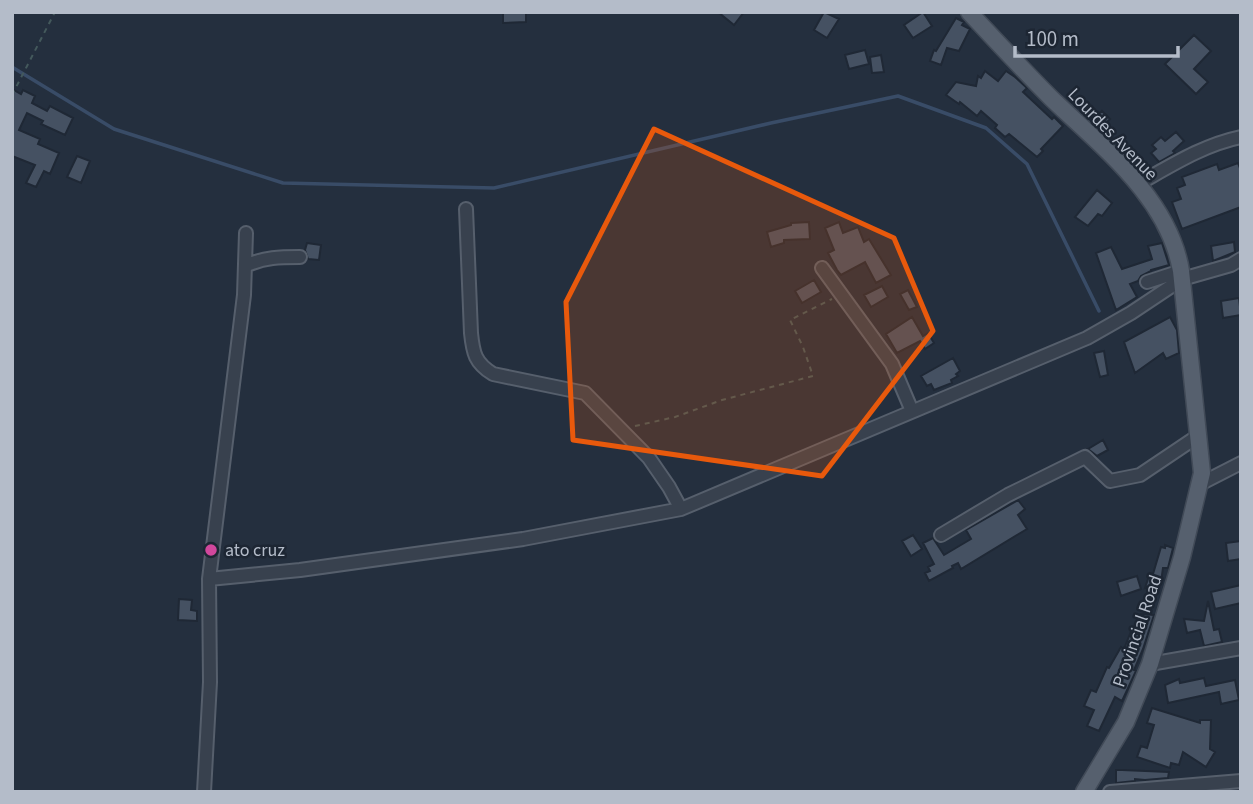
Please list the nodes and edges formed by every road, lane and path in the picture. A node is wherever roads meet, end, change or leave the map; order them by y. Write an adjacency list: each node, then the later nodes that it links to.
1 (55, 12): 3 (path)
2 (969, 12): 5 (main road, Lourdes Avenue)
3 (12, 94)
4 (1241, 137): 5 (street)
5 (1138, 184): 12 (main road, Lourdes Avenue)
6 (466, 209): 16 (street)
7 (246, 233): 10 (street)
8 (300, 257): 10 (street)
9 (1241, 259): 12 (street)
10 (246, 266): 22 (street)
11 (822, 268): 14 (street)
12 (1182, 275): 13 (street); 15 (street); 17 (main road, Lourdes Avenue)
13 (1147, 282)
14 (840, 295): 15 (street); 16 (path)
15 (912, 411): 20 (street)
16 (621, 429): 20 (street)
17 (1198, 436): 19 (main road, Lourdes Avenue); 21 (street)
18 (1241, 463): 19 (street)
19 (1201, 478): 24 (main road, Provincial Road)
20 (681, 509): 22 (street)
21 (941, 534)
22 (209, 579): 26 (street)
23 (1241, 648): 24 (street)
24 (1150, 664): 27 (main road, Provincial Road)
25 (1241, 781): 28 (street)
26 (204, 792)
27 (1084, 792)
28 (1110, 792)

